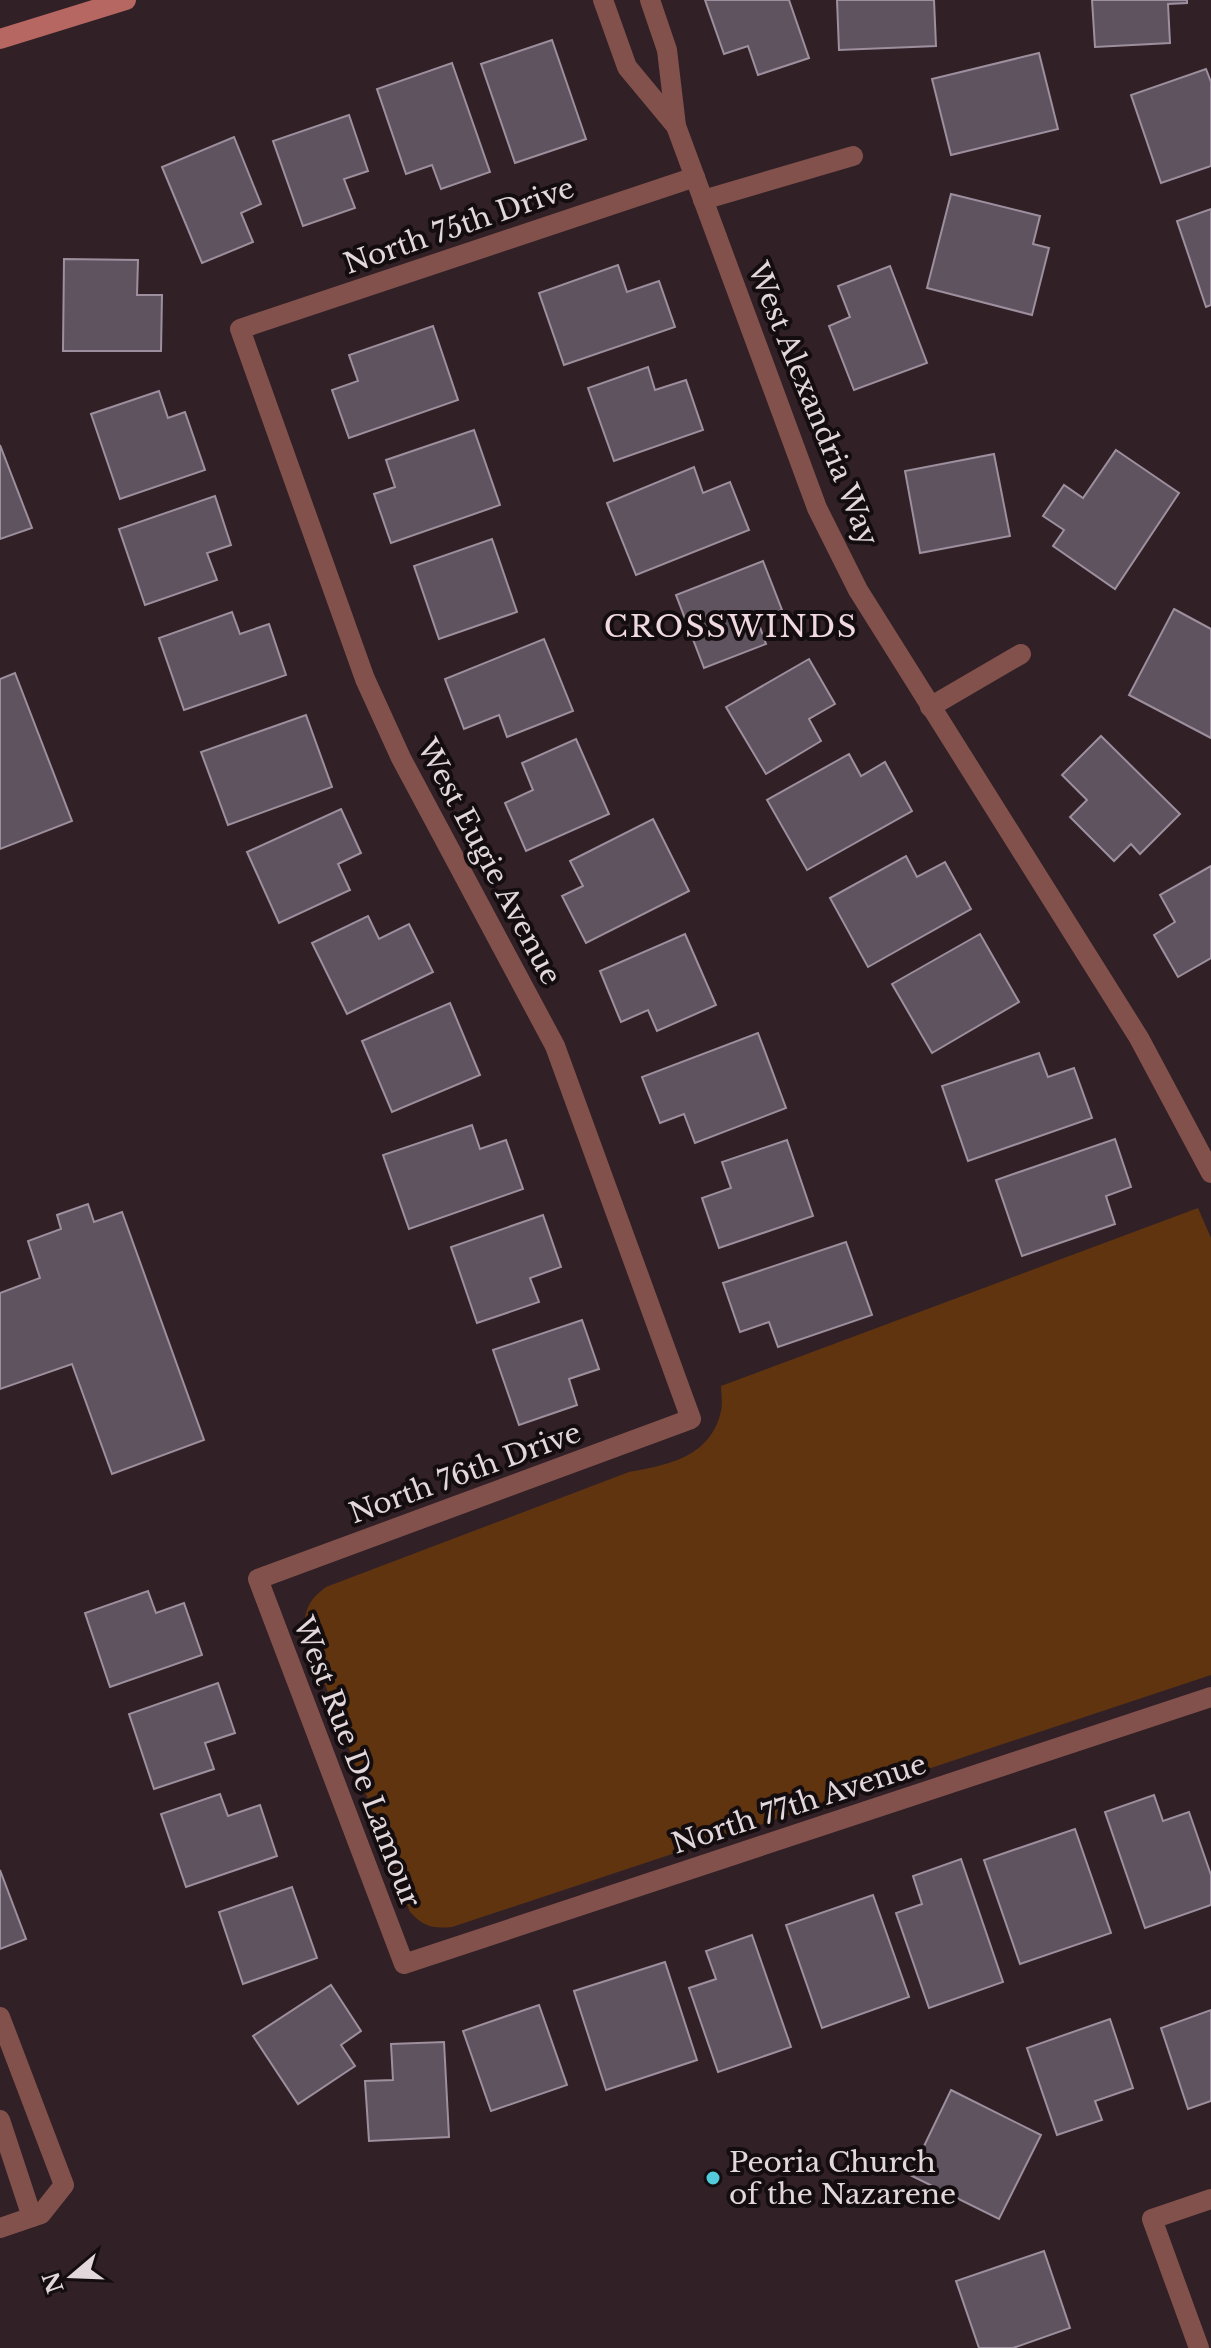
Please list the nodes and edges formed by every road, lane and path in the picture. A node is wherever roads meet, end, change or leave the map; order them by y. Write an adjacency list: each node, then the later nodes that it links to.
1 (126, 0): 4 (main road)
2 (603, 0): 5 (street, West Alexandria Way)
3 (650, 0): 5 (street, West Alexandria Way)
4 (0, 39)
5 (676, 126): 7 (street, West Alexandria Way)
6 (853, 156): 8 (street)
7 (695, 177): 8 (street, West Alexandria Way); 9 (street, North 75th Drive)
8 (703, 200): 11 (street, West Alexandria Way)
9 (240, 329): 13 (street, West Eugie Avenue)
10 (1021, 654): 11 (street)
11 (930, 707): 12 (street, West Alexandria Way)
12 (1211, 1173)
13 (691, 1419): 14 (street, North 76th Drive)
14 (258, 1579): 16 (street, West Rue De Lamour)
15 (1211, 1697): 16 (street, North 77th Avenue)
16 (404, 1964)
17 (0, 2017): 20 (street)
18 (0, 2120): 20 (street)
19 (1211, 2199): 22 (street)
20 (32, 2217): 21 (street)
21 (0, 2228)
22 (1199, 2348)

